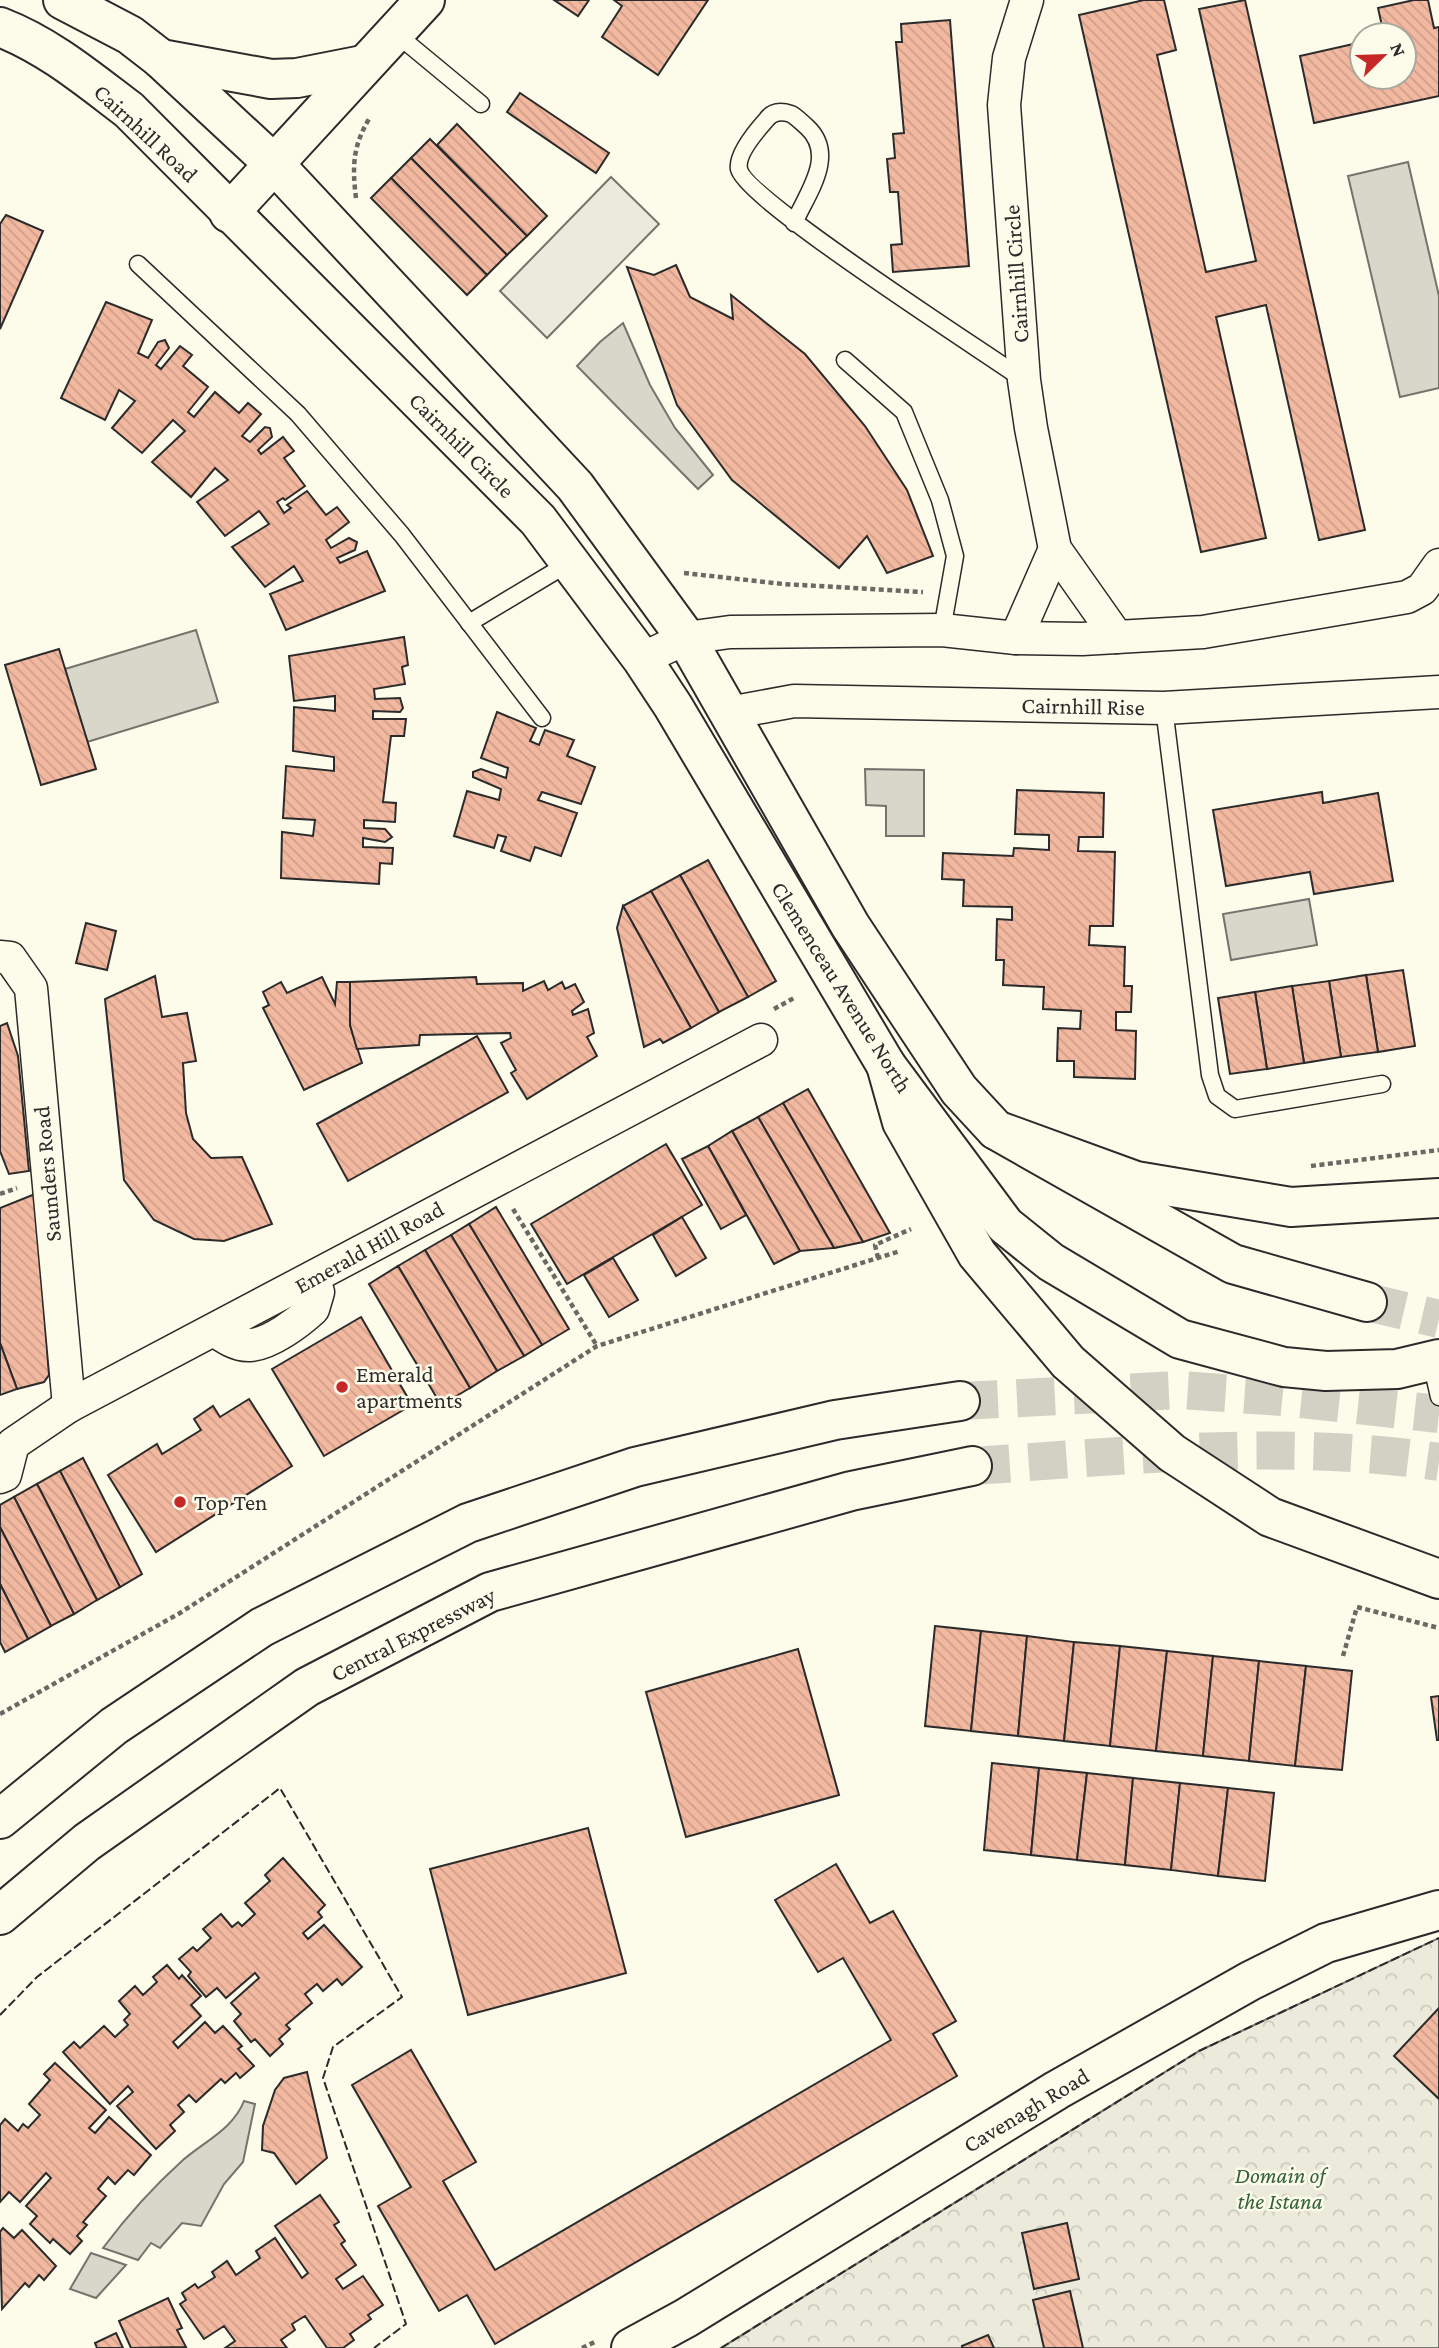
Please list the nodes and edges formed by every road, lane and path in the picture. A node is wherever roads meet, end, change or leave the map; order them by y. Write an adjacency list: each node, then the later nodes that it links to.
1 (62, 0): 4 (main road)
2 (425, 0): 6 (main road)
3 (1027, 0): 18 (street, Cairnhill Circle)
4 (109, 23): 7 (main road); 9 (main road)
5 (0, 27): 9 (main road, Cairnhill Road)
6 (394, 32): 8 (main road); 10 (lane)
7 (161, 59): 8 (main road); 12 (main road)
8 (363, 65): 12 (main road)
9 (110, 95): 14 (main road, Cairnhill Road)
10 (481, 104)
11 (373, 111): 13 (path)
12 (275, 165): 14 (main road); 27 (main road)
13 (356, 202)
14 (229, 213): 20 (main road, Cairnhill Circle)
15 (794, 223): 15 (lane); 18 (lane)
16 (138, 264): 24 (lane)
17 (845, 360): 23 (lane)
18 (1024, 380): 19 (street, Cairnhill Circle)
19 (1055, 549): 26 (street, Cairnhill Circle); 28 (street)
20 (571, 562): 24 (lane); 29 (main road, Cairnhill Circle)
21 (1439, 565): 26 (street)
22 (670, 571): 23 (path)
23 (949, 593): 25 (lane)
24 (469, 623): 33 (lane)
25 (942, 630): 27 (street); 28 (street)
26 (1118, 637): 28 (street)
27 (686, 638): 29 (street); 32 (main road, Clemenceau Avenue North)
28 (1016, 638)
29 (642, 659): 38 (main road, Clemenceau Avenue North)
30 (1439, 692): 31 (street, Cairnhill Rise)
31 (1164, 708): 32 (street, Cairnhill Rise); 39 (lane)
32 (729, 713): 40 (main road, Clemenceau Avenue North)
33 (542, 718)
34 (0, 957): 52 (street, Saunders Road)
35 (794, 998): 36 (path)
36 (771, 1010)
37 (761, 1040): 43 (street, Emerald Hill Road)
38 (886, 1065): 50 (main road, Clemenceau Avenue North); 55 (main road)
39 (1382, 1084)
40 (996, 1130): 44 (main road, Clemenceau Avenue North); 48 (main road)
41 (1439, 1150): 42 (path)
42 (1306, 1166)
43 (494, 1179): 49 (path); 52 (street, Emerald Hill Road)
44 (1439, 1198)
45 (911, 1229): 47 (path)
46 (900, 1251): 47 (path)
47 (878, 1258): 49 (path)
48 (1367, 1302)
49 (597, 1346): 58 (path)
50 (1436, 1373)
51 (960, 1401): 59 (main road)
52 (69, 1406): 54 (street, Emerald Hill Road)
53 (972, 1466): 61 (main road, Central Expressway)
54 (0, 1477)
55 (1439, 1579)
56 (1439, 1628): 57 (path)
57 (1343, 1656)
58 (0, 1714)
59 (0, 1819)
60 (1439, 1910): 62 (main road, Cavenagh Road)
61 (0, 1915)
62 (631, 2348)

